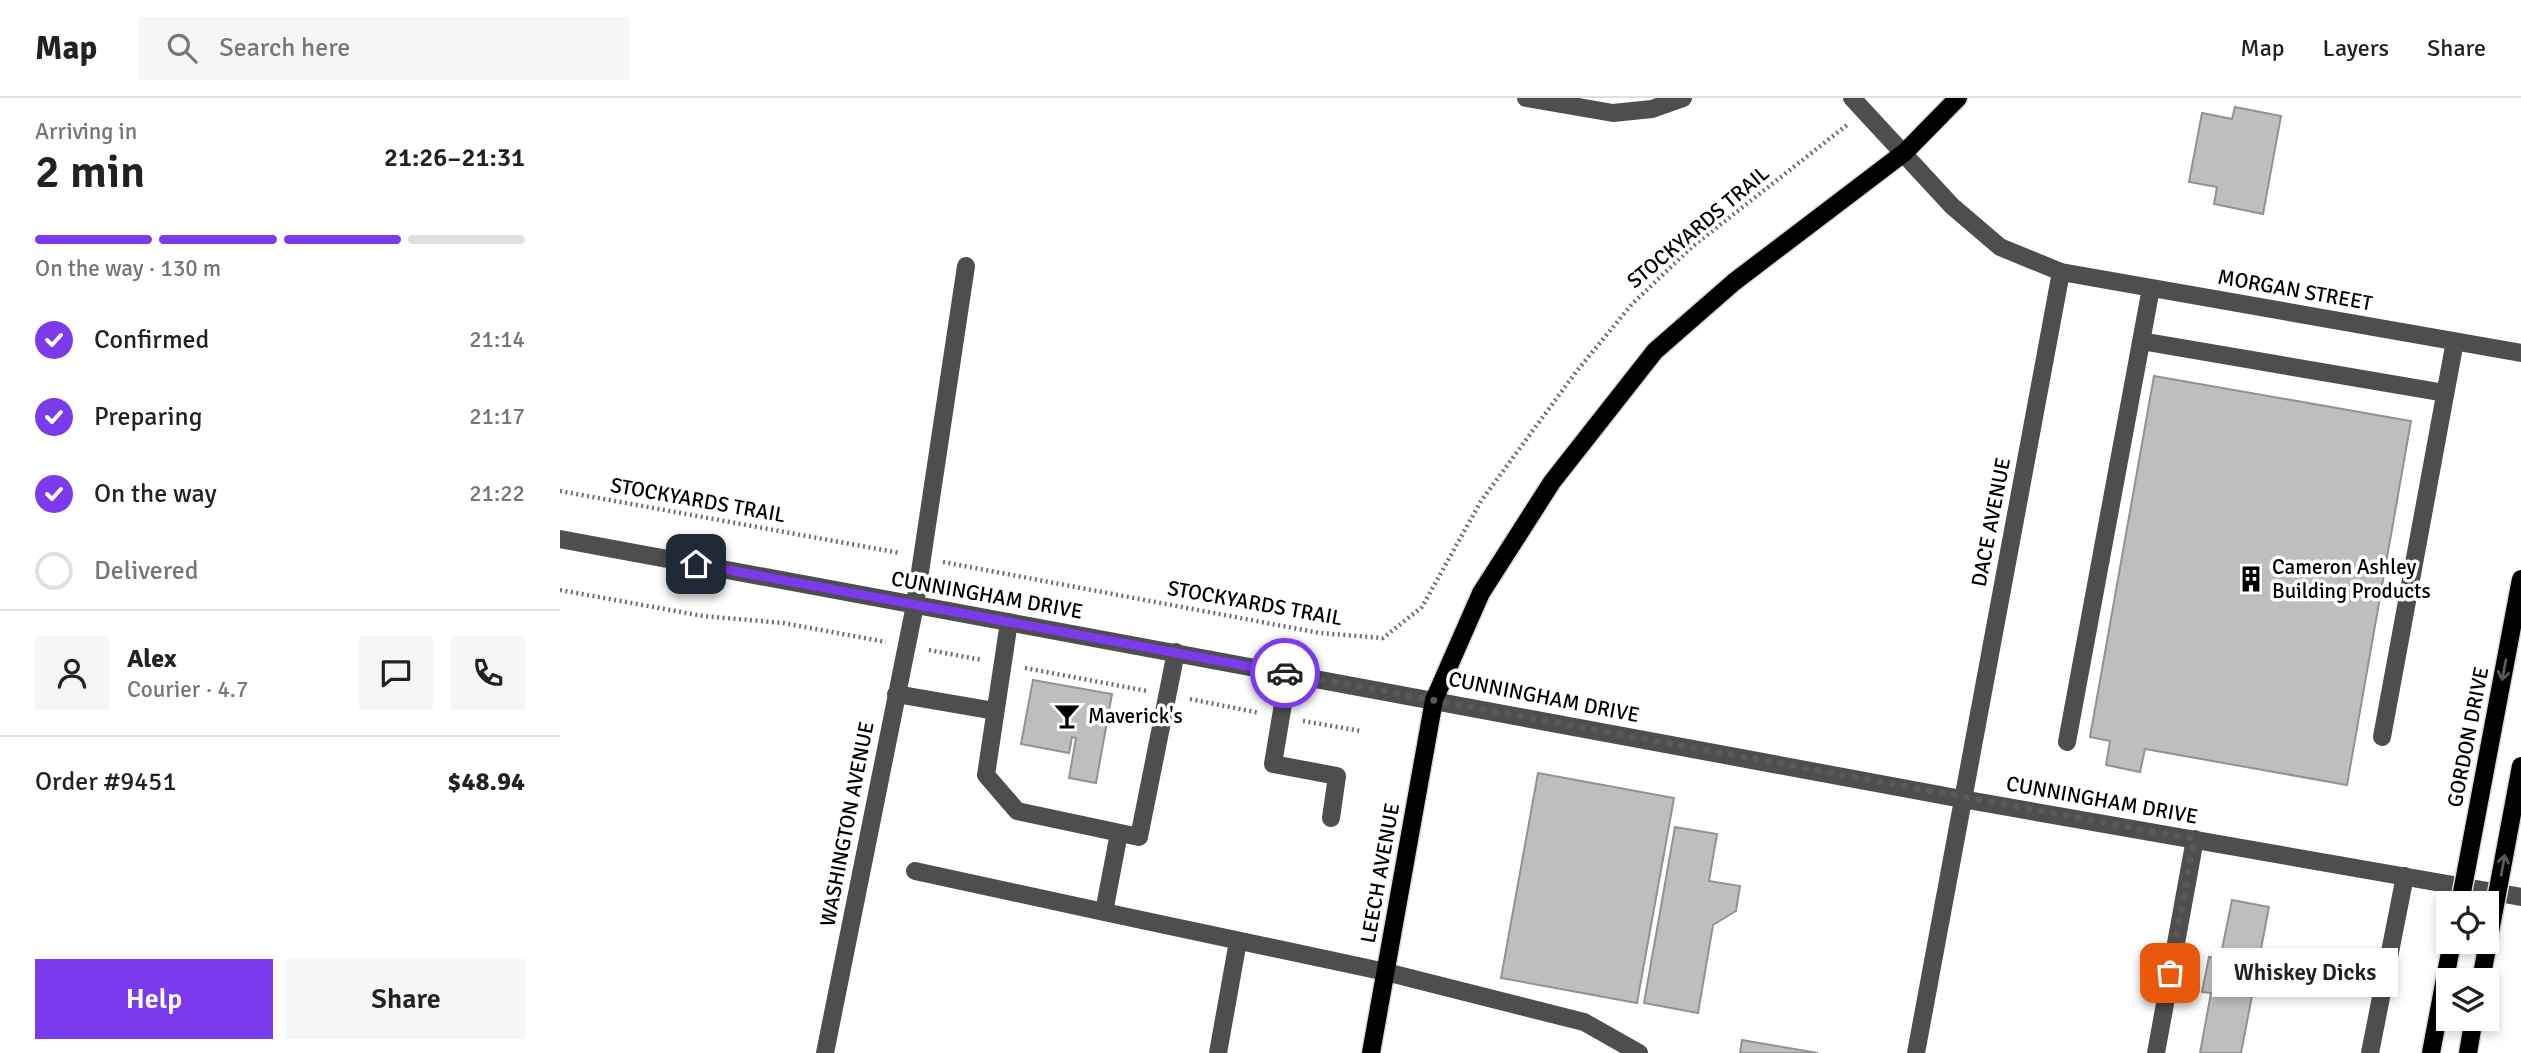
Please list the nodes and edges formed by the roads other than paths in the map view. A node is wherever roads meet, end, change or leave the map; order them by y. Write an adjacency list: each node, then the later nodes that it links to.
1 (1526, 98): 2 (street)
2 (1683, 98)
3 (1958, 98): 5 (main road)
4 (1859, 104): 5 (street)
5 (1905, 152): 7 (street); 20 (main road, LEECH AVENUE)
6 (966, 266): 15 (street, WASHINGTON AVENUE)
7 (2061, 272): 8 (street, MORGAN STREET); 25 (street, DACE AVENUE)
8 (2151, 288): 9 (street); 10 (street, MORGAN STREET)
9 (2141, 341): 12 (street); 23 (street)
10 (2455, 341): 11 (street, MORGAN STREET); 12 (street)
11 (2521, 353)
12 (2445, 393): 22 (street)
13 (560, 539): 15 (street, CUNNINGHAM DRIVE)
14 (2521, 579): 31 (main road, GORDON DRIVE, one-way to 31, bridge)
15 (915, 605): 16 (street, CUNNINGHAM DRIVE); 19 (street, WASHINGTON AVENUE)
16 (1009, 622): 17 (street, CUNNINGHAM DRIVE); 21 (street)
17 (1176, 652): 18 (street, CUNNINGHAM DRIVE); 27 (street)
18 (1288, 674): 20 (street, CUNNINGHAM DRIVE); 26 (street)
19 (897, 694): 21 (street); 39 (street, WASHINGTON AVENUE)
20 (1434, 700): 25 (street, CUNNINGHAM DRIVE); 37 (main road, LEECH AVENUE)
21 (995, 711): 27 (street)
22 (2382, 737)
23 (2067, 742)
24 (2521, 766): 36 (main road, one-way to 24, bridge)
25 (1962, 799): 28 (street, CUNNINGHAM DRIVE); 43 (street, DACE AVENUE)
26 (1331, 818)
27 (1119, 833): 33 (street)
28 (2194, 839): 30 (street, CUNNINGHAM DRIVE); 44 (street)
29 (915, 871): 33 (street)
30 (2405, 876): 32 (street, CUNNINGHAM DRIVE); 45 (street)
31 (2462, 891)
32 (2521, 897)
33 (1104, 912): 34 (street)
34 (1238, 941): 37 (street); 40 (street)
35 (2450, 954): 46 (main road)
36 (2483, 968)
37 (1386, 972): 41 (main road, LEECH AVENUE); 42 (street)
38 (2472, 1031): 47 (main road)
39 (825, 1053)
40 (1218, 1053)
41 (1371, 1053)
42 (1639, 1053)
43 (1916, 1053)
44 (2156, 1053)
45 (2370, 1053)
46 (2431, 1053)
47 (2468, 1053)

